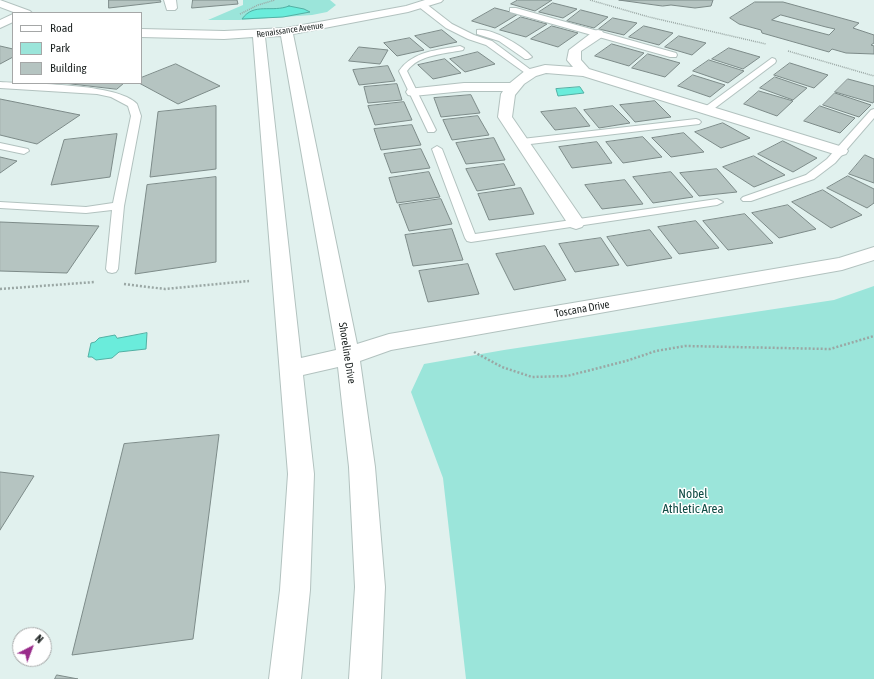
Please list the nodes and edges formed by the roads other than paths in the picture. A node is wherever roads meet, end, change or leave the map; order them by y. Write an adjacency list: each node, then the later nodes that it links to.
1 (437, 0): 3 (street, Renaissance Avenue)
2 (0, 3): 5 (street)
3 (422, 5): 7 (lane); 11 (street, Renaissance Avenue)
4 (513, 10): 14 (lane)
5 (23, 12)
6 (12, 18): 9 (street)
7 (440, 18): 8 (lane); 19 (lane)
8 (459, 21)
9 (0, 24)
10 (472, 28): 17 (lane)
11 (286, 32): 13 (street, Renaissance Avenue); 40 (street, Shoreline Drive)
12 (142, 33): 13 (street, Renaissance Avenue)
13 (259, 34): 41 (street)
14 (598, 34): 16 (lane); 20 (street)
15 (460, 48): 23 (lane)
16 (673, 55)
17 (528, 57): 19 (street)
18 (772, 61): 24 (lane)
19 (538, 71): 20 (street); 22 (street)
20 (584, 72): 24 (street)
21 (0, 85): 36 (lane)
22 (514, 88): 23 (street); 28 (street)
23 (413, 92): 27 (lane)
24 (708, 109): 32 (street)
25 (874, 112): 32 (lane)
26 (696, 122): 28 (lane)
27 (431, 130)
28 (522, 142): 37 (street)
29 (0, 146): 31 (lane)
30 (437, 149): 37 (lane)
31 (24, 150)
32 (840, 151): 33 (lane)
33 (747, 199)
34 (716, 202): 37 (lane)
35 (0, 205): 36 (lane)
36 (118, 206): 39 (lane)
37 (576, 223)
38 (874, 253): 40 (street, Toscana Drive)
39 (112, 269)
40 (348, 356): 41 (street, Toscana Drive); 43 (street, Shoreline Drive)
41 (290, 369): 42 (street)
42 (285, 679)
43 (365, 679)

